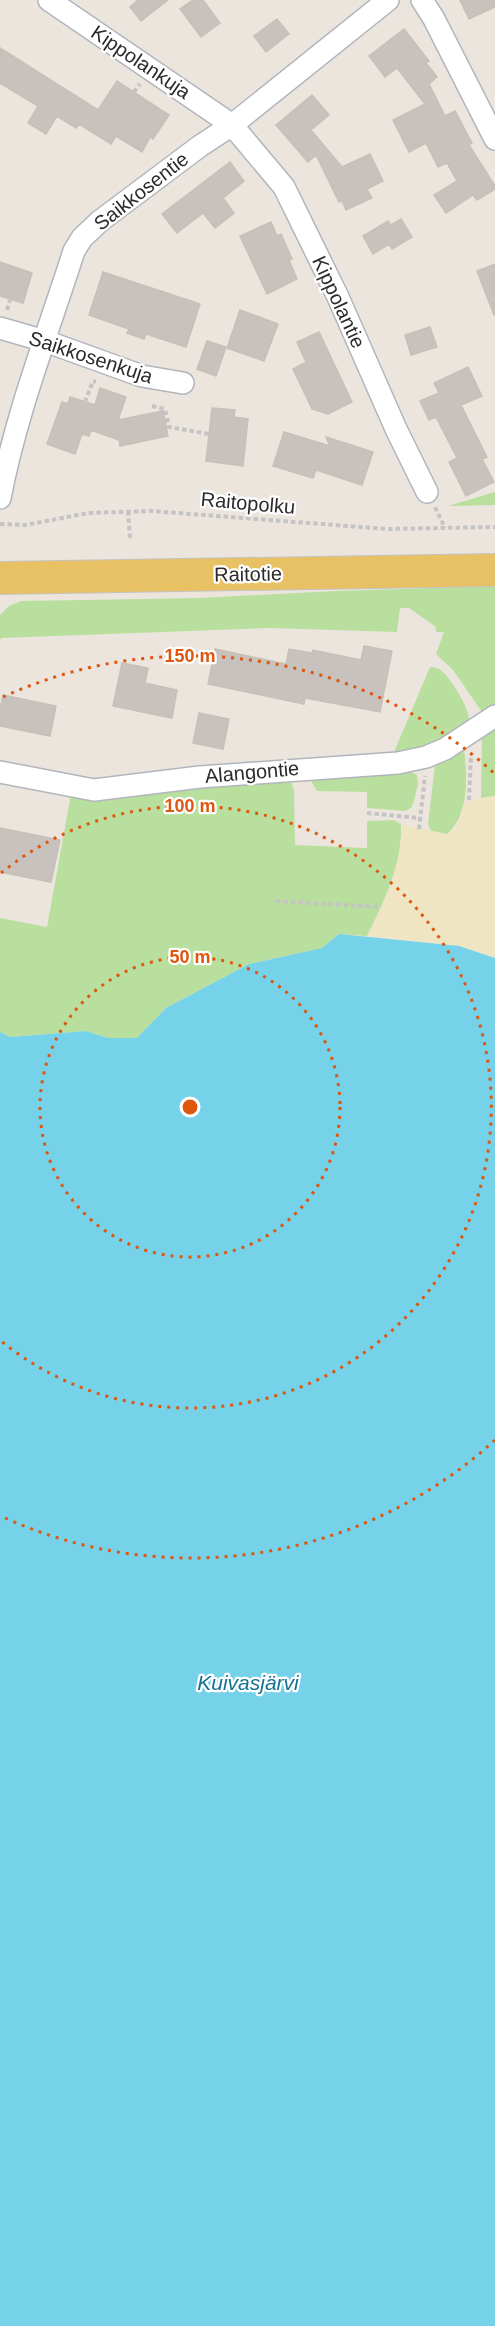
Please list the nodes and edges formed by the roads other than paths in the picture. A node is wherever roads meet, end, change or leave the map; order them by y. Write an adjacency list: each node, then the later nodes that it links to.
1 (49, 0): 4 (street, Kippolankuja)
2 (388, 0): 4 (street, Saikkosentie)
3 (422, 0): 5 (street)
4 (232, 125): 7 (street, Saikkosentie); 9 (street, Kippolantie)
5 (495, 139)
6 (0, 328): 7 (street, Saikkosenkuja)
7 (45, 341): 8 (street, Saikkosenkuja); 10 (street, Saikkosentie)
8 (183, 383)
9 (427, 492)
10 (0, 498)
11 (495, 570): 12 (main road, Raitotie)
12 (0, 578)
13 (495, 716): 14 (street, Alangontie)
14 (0, 772)

